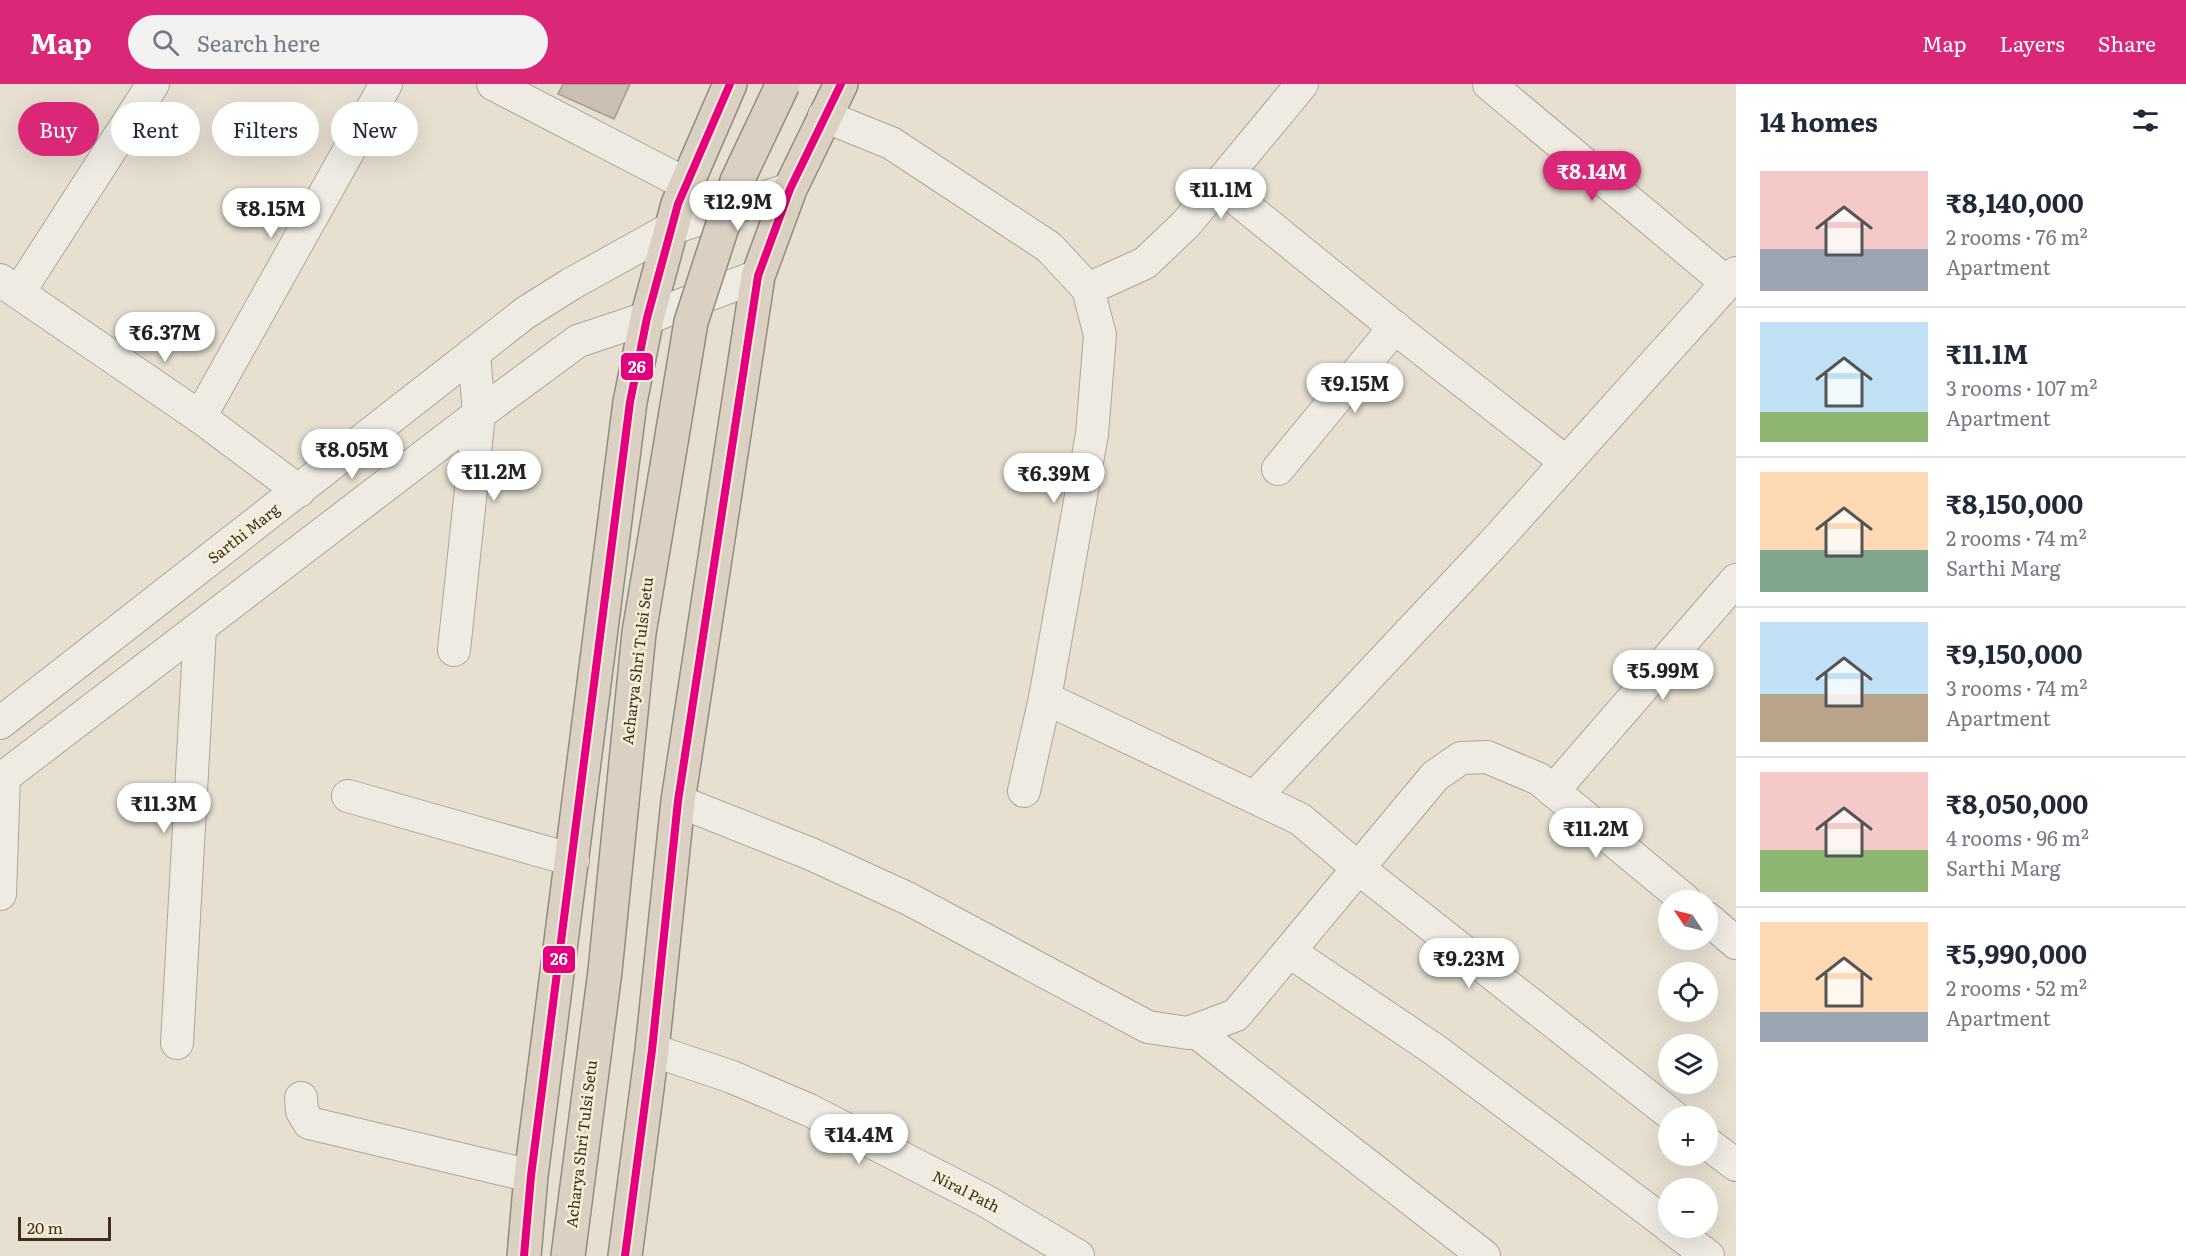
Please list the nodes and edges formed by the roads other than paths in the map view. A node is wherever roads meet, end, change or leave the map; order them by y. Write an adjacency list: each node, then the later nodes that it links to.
1 (153, 84): 17 (street)
2 (386, 84): 23 (street)
3 (493, 84): 9 (street)
4 (730, 84): 11 (highway)
5 (783, 84): 56 (highway, Acharya Shri Tulsi Setu, bridge)
6 (841, 84): 10 (highway)
7 (1302, 84): 12 (street)
8 (1489, 84): 16 (street)
9 (533, 93): 11 (street)
10 (824, 116): 13 (highway); 18 (street)
11 (686, 184): 14 (highway)
12 (1218, 184): 18 (street); 20 (street)
13 (790, 189): 14 (street, Sarthi Marg); 15 (highway)
14 (670, 229): 19 (highway); 21 (street, Sarthi Marg)
15 (758, 276): 19 (street); 37 (highway)
16 (1731, 278): 24 (street)
17 (10, 286): 23 (street)
18 (1088, 289): 30 (street)
19 (647, 318): 22 (street); 38 (highway)
20 (1395, 327): 24 (street); 25 (street)
21 (474, 353): 22 (street); 26 (street, Sarthi Marg)
22 (479, 414): 28 (street); 29 (street)
23 (200, 417): 26 (street)
24 (1566, 462): 36 (street)
25 (1278, 469)
26 (299, 491): 31 (street, Sarthi Marg)
27 (1736, 580): 34 (street)
28 (200, 629): 32 (street); 46 (street)
29 (454, 650)
30 (1045, 698): 33 (street); 36 (street)
31 (0, 723)
32 (2, 778): 41 (street)
33 (1024, 791)
34 (1553, 791): 39 (street); 40 (street)
35 (348, 796): 38 (street)
36 (1255, 797): 39 (street)
37 (678, 801): 45 (street); 47 (highway)
38 (573, 860): 52 (highway)
39 (1358, 868): 44 (street); 49 (street)
40 (1673, 890)
41 (0, 894)
42 (1718, 926): 43 (street)
43 (1734, 938)
44 (1290, 952): 45 (street); 53 (street)
45 (1195, 1031): 59 (street)
46 (177, 1043)
47 (652, 1050): 57 (highway); 58 (street, Niral Path)
48 (301, 1098): 52 (street)
49 (1659, 1106)
50 (1718, 1151): 51 (street)
51 (1736, 1165)
52 (531, 1176): 55 (highway)
53 (1658, 1218)
54 (1685, 1238): 60 (street)
55 (524, 1256)
56 (568, 1256)
57 (625, 1256)
58 (1078, 1256)
59 (1484, 1256)
60 (1708, 1256)

